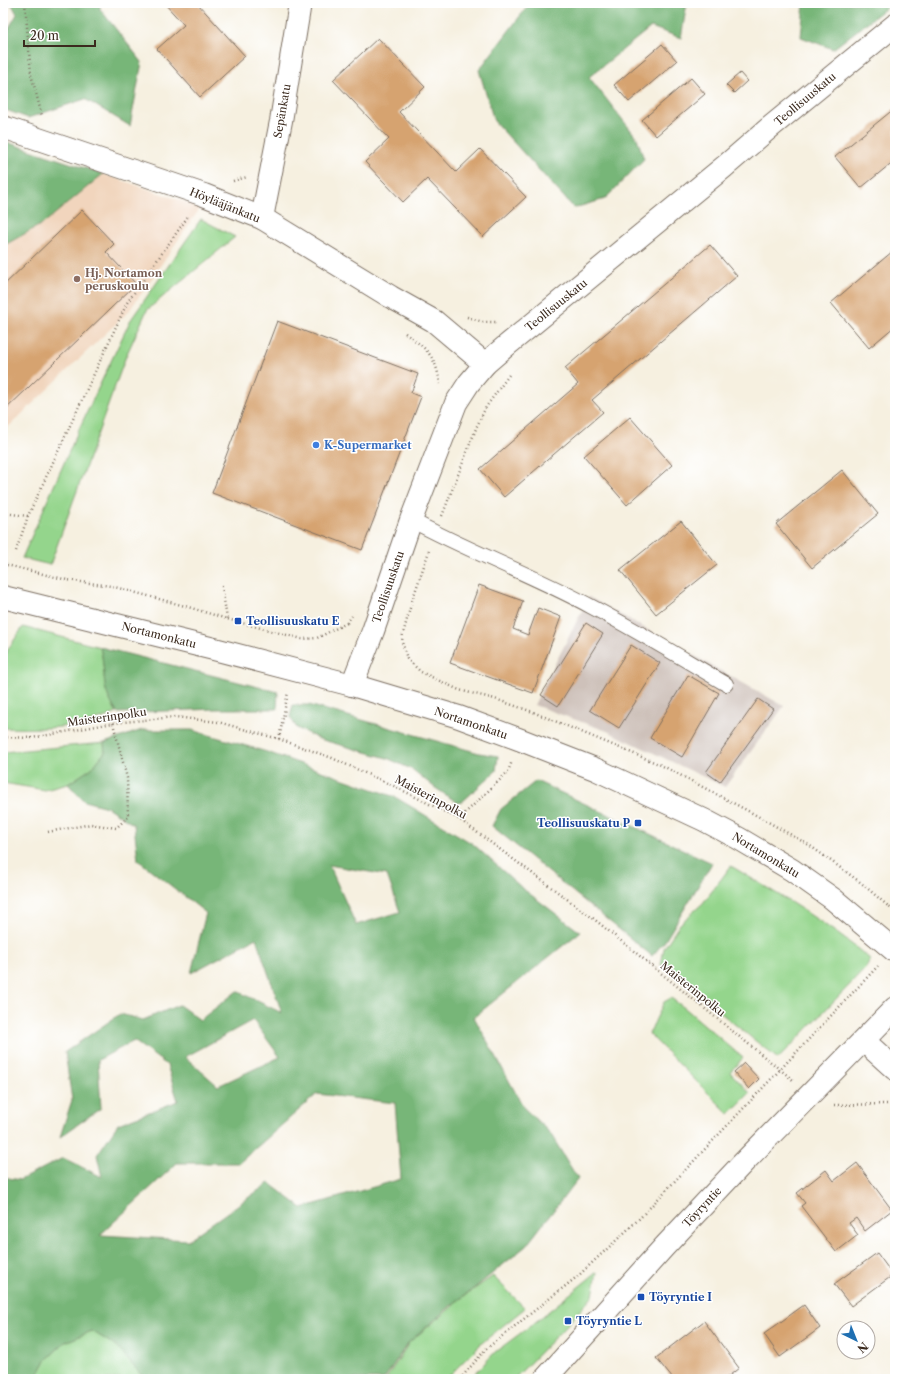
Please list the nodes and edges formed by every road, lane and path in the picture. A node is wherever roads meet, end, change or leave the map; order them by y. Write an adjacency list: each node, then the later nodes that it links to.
1 (24, 3): 5 (path)
2 (300, 3): 7 (street, Sepänkatu)
3 (895, 25): 10 (street, Teollisuuskatu)
4 (3, 127): 5 (street, Höylääjänkatu)
5 (50, 143): 6 (street, Höylääjänkatu)
6 (204, 195): 7 (street, Höylääjänkatu); 17 (path)
7 (262, 218): 9 (street, Höylääjänkatu)
8 (462, 316): 10 (path)
9 (434, 321): 12 (path); 13 (street, Höylääjänkatu)
10 (527, 329): 13 (street, Teollisuuskatu)
11 (401, 330): 12 (path)
12 (419, 343): 15 (path)
13 (485, 364): 18 (street, Teollisuuskatu)
14 (513, 370): 19 (path)
15 (441, 386)
16 (3, 512): 17 (path)
17 (28, 516): 20 (path)
18 (411, 520): 19 (lane); 27 (street, Teollisuuskatu)
19 (436, 534): 27 (path); 28 (lane)
20 (16, 551)
21 (3, 564): 25 (path)
22 (222, 586): 25 (path)
23 (3, 597): 29 (street, Nortamonkatu)
24 (355, 613): 26 (path)
25 (227, 619): 26 (path)
26 (347, 623): 27 (path)
27 (373, 631): 29 (street, Teollisuuskatu)
28 (726, 684)
29 (352, 685): 33 (street, Nortamonkatu)
30 (533, 712): 33 (path)
31 (113, 723): 32 (path, Maisterinpolku); 34 (path, Maisterinpolku); 35 (path)
32 (3, 737)
33 (521, 740): 34 (path); 36 (street, Nortamonkatu)
34 (458, 819): 40 (path, Maisterinpolku)
35 (48, 832)
36 (894, 951): 40 (path)
37 (895, 1008): 38 (street, Töyryntie)
38 (864, 1041): 39 (street); 44 (street, Töyryntie)
39 (895, 1069)
40 (780, 1070): 43 (path)
41 (830, 1105): 42 (path)
42 (895, 1105)
43 (460, 1379)
44 (545, 1379)

